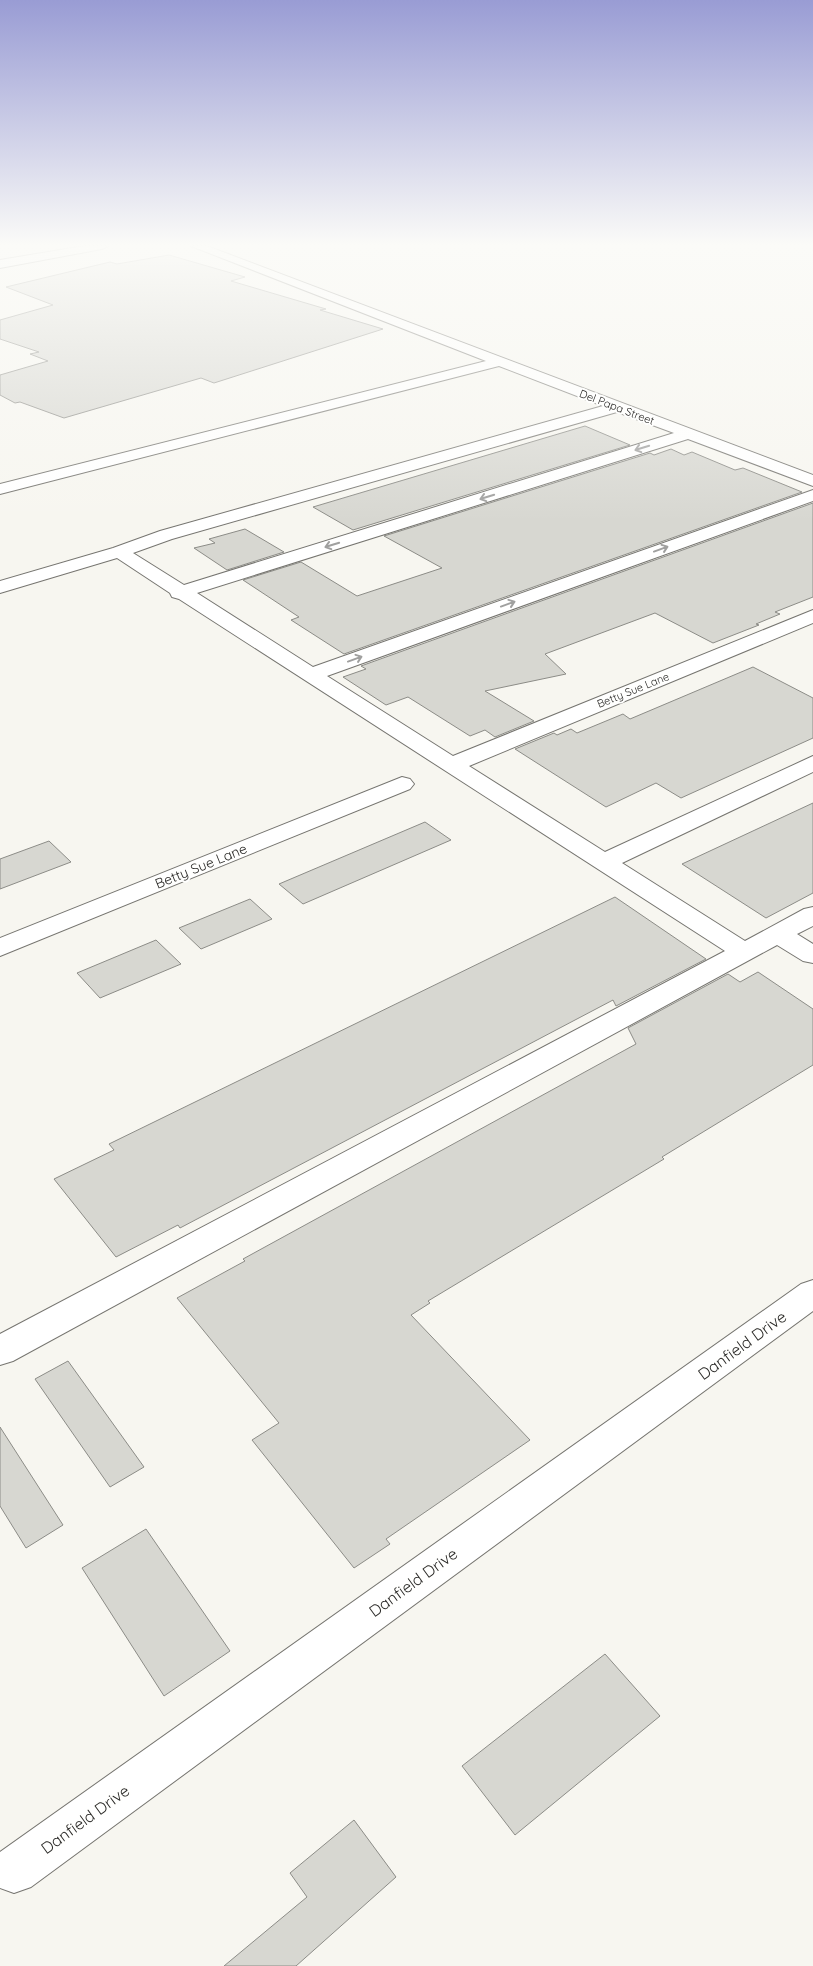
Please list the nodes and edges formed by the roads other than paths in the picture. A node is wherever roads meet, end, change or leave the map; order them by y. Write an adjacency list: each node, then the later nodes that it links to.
1 (436, 338): 2 (street, Del Papa Street)
2 (499, 362): 3 (street, Del Papa Street); 6 (street)
3 (617, 407): 4 (street, Del Papa Street); 8 (street)
4 (688, 434): 5 (street, Del Papa Street); 10 (street, one-way to 10)
5 (813, 482)
6 (0, 489)
7 (813, 495): 12 (street, one-way to 7)
8 (118, 552): 9 (street); 10 (street)
9 (0, 587)
10 (179, 593): 12 (street)
11 (813, 616): 14 (street, Betty Sue Lane)
12 (309, 675): 14 (street)
13 (813, 762): 16 (street)
14 (453, 764): 16 (street)
15 (402, 784): 19 (street, Betty Sue Lane)
16 (605, 861): 20 (street)
17 (813, 915): 18 (street)
18 (777, 934): 20 (street); 21 (street)
19 (0, 948)
20 (744, 952): 23 (street)
21 (813, 955)
22 (813, 1293): 24 (street, Danfield Drive)
23 (0, 1351)
24 (14, 1870)

